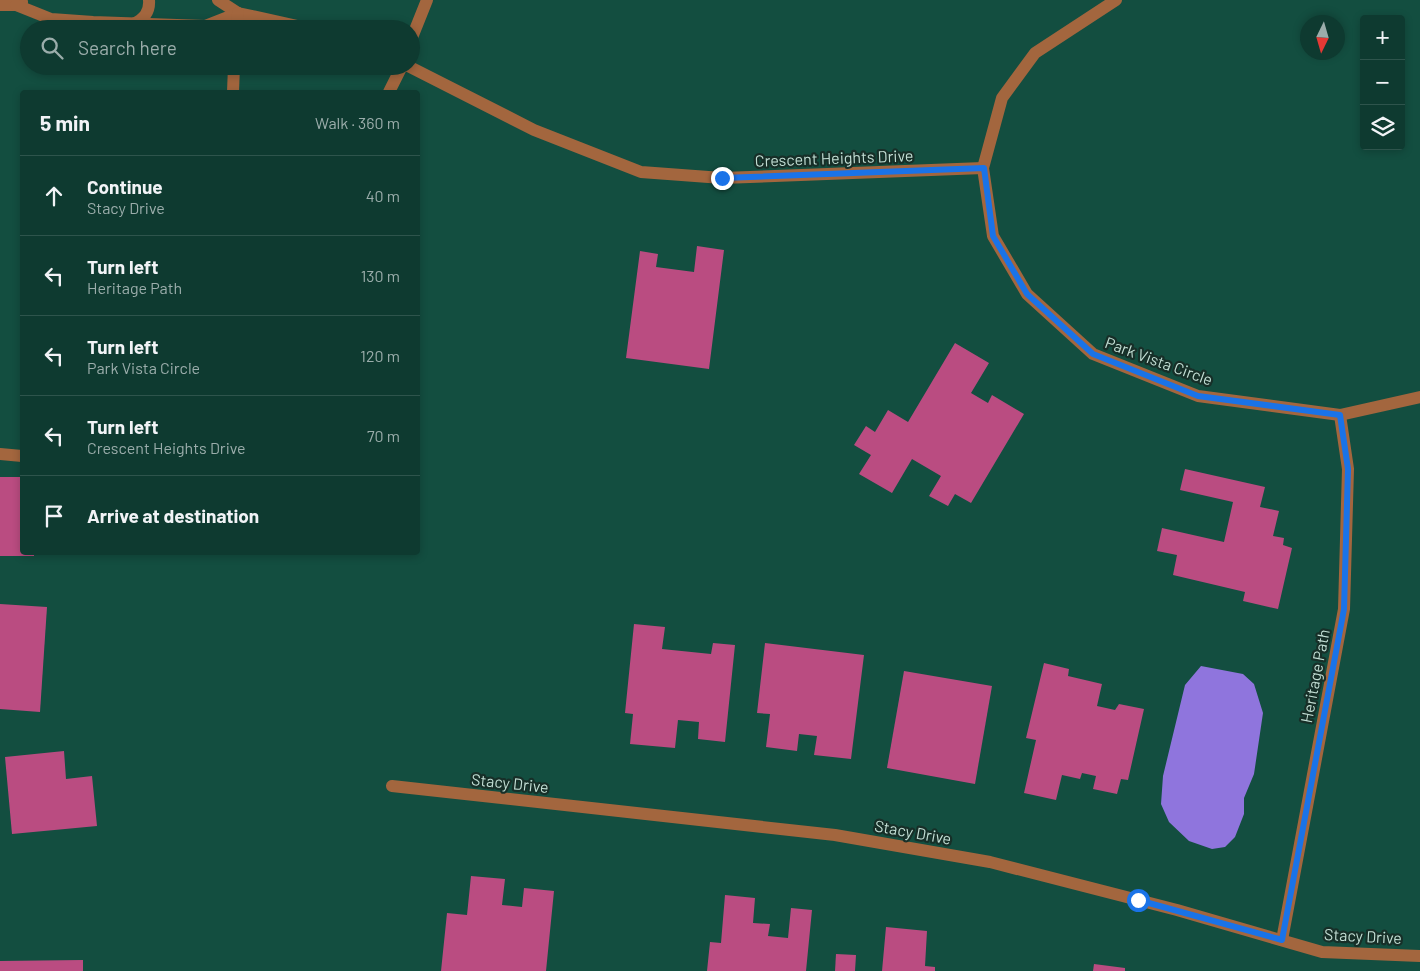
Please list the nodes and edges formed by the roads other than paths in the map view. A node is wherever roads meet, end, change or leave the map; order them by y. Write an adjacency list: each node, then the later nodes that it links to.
1 (149, 0): 9 (street)
2 (218, 0): 7 (street)
3 (427, 0): 13 (street)
4 (1116, 0): 19 (street, Park Vista Circle)
5 (22, 2): 6 (street); 8 (street)
6 (0, 5)
7 (238, 13): 10 (street); 11 (street); 12 (street)
8 (67, 20)
9 (140, 20)
10 (220, 20)
11 (238, 20)
12 (270, 20)
13 (419, 20)
14 (420, 72): 19 (street, Crescent Heights Drive)
15 (234, 75): 17 (street)
16 (398, 75): 18 (street)
17 (233, 90)
18 (390, 90)
19 (984, 168): 21 (street, Park Vista Circle)
20 (1420, 397): 21 (street, Park Vista Circle)
21 (1340, 415): 25 (street, Heritage Path)
22 (0, 454): 23 (street)
23 (20, 456)
24 (392, 786): 25 (street, Stacy Drive)
25 (1282, 940): 26 (street, Stacy Drive)
26 (1420, 956)

